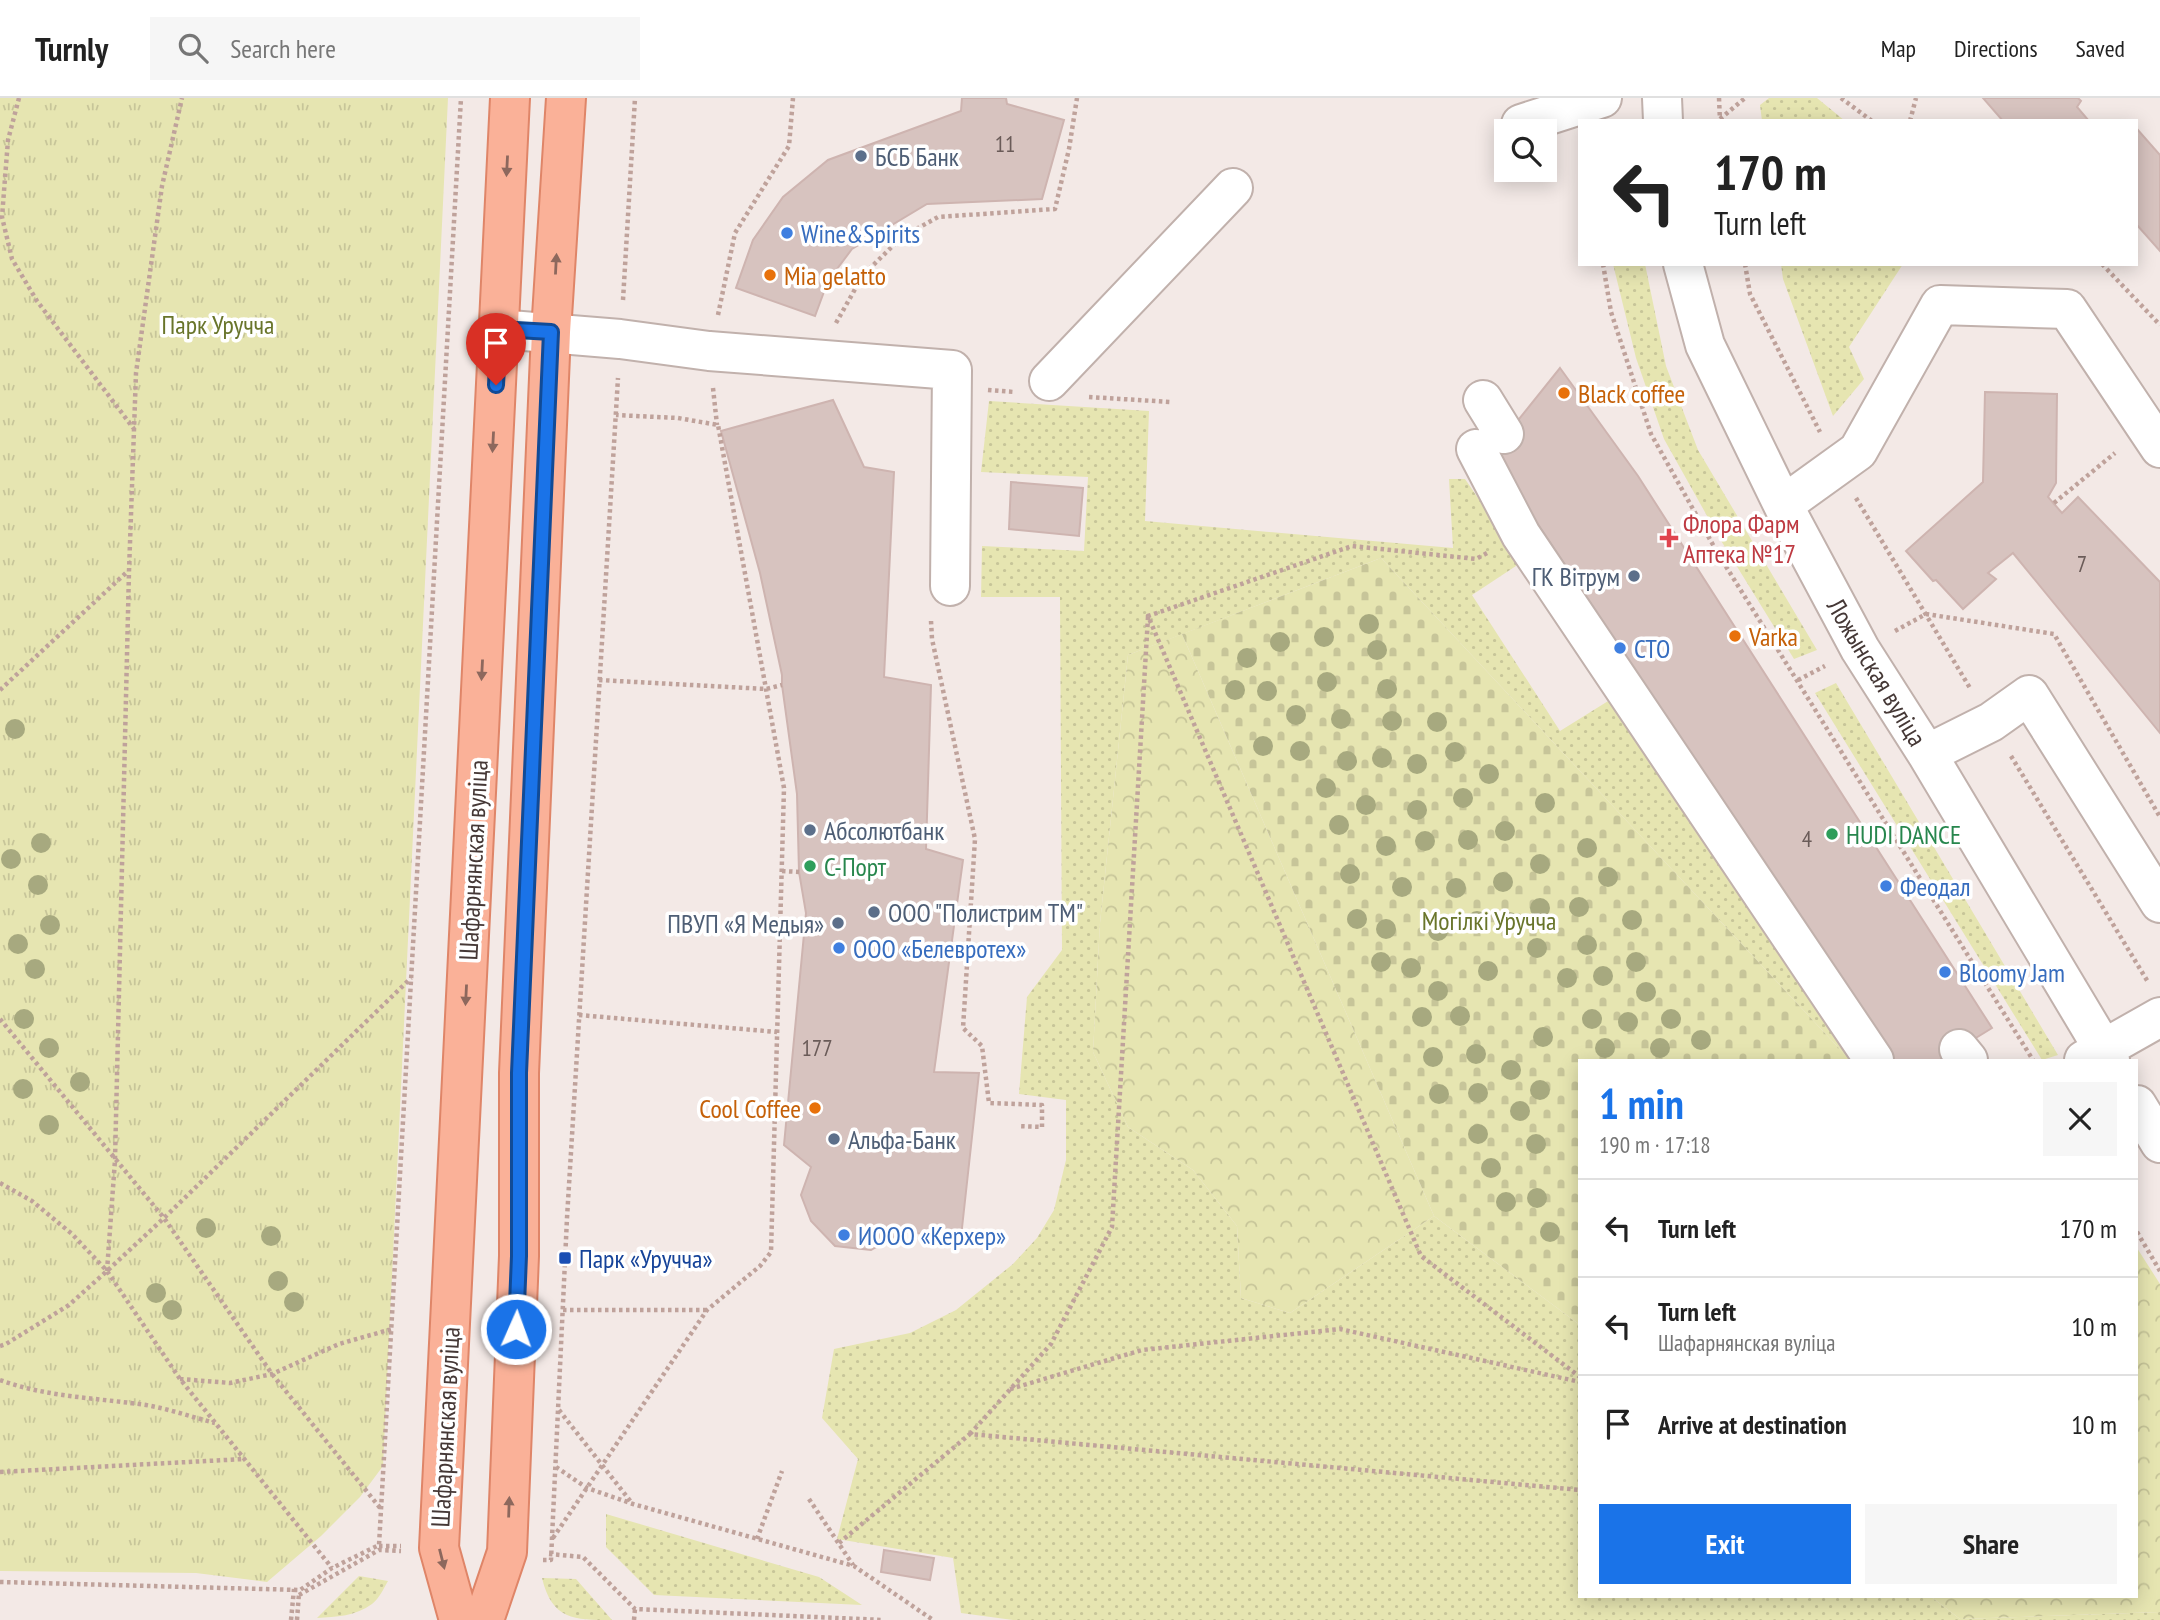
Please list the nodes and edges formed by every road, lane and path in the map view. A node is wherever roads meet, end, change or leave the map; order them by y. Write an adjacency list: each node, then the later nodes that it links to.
1 (19, 98): 38 (path)
2 (182, 98): 38 (path)
3 (461, 98): 56 (path)
4 (510, 98): 30 (main road, Шафарнянская вуліца, one-way to 30)
5 (566, 98): 31 (main road, Шафарнянская вуліца, one-way to 5)
6 (635, 98): 32 (path)
7 (793, 98): 26 (path)
8 (1077, 98): 29 (path)
9 (1662, 98): 16 (street)
10 (1719, 98): 17 (path)
11 (1745, 98): 18 (path)
12 (1841, 98): 19 (path)
13 (1916, 98): 20 (path)
14 (1576, 102): 15 (street)
15 (1534, 119)
16 (1663, 119)
17 (1720, 119)
18 (1721, 119)
19 (1869, 119)
20 (1911, 119)
21 (1233, 188): 34 (street)
22 (1603, 266): 63 (path)
23 (1684, 266): 42 (street, Ложынская вуліца)
24 (1745, 266): 40 (path)
25 (2104, 266): 28 (path)
26 (718, 312): 27 (path); 33 (path)
27 (731, 315)
28 (2160, 325)
29 (834, 328)
30 (499, 329): 31 (street); 106 (main road, Шафарнянская вуліца, one-way to 106)
31 (551, 332): 32 (street); 107 (main road, Шафарнянская вуліца, one-way to 31)
32 (620, 339): 33 (street); 36 (path)
33 (709, 351): 37 (path); 45 (street)
34 (1049, 381)
35 (1483, 400): 43 (street)
36 (616, 415): 37 (path); 47 (path)
37 (718, 425): 49 (path)
38 (134, 429): 44 (path)
39 (2153, 438): 40 (street); 41 (path)
40 (1837, 467): 42 (street); 51 (path)
41 (2053, 503)
42 (1783, 505): 52 (street, Ложынская вуліца)
43 (1521, 534): 46 (path); 62 (street)
44 (129, 571): 50 (path); 67 (path)
45 (941, 600): 65 (path)
46 (1148, 616): 78 (path); 82 (path)
47 (599, 680): 49 (path); 58 (path)
48 (782, 685): 49 (path)
49 (766, 689): 53 (path)
50 (0, 690)
51 (1991, 722): 52 (street); 55 (street); 57 (path)
52 (1927, 754): 61 (street, Ложынская вуліца)
53 (782, 871): 54 (path); 60 (path)
54 (799, 872)
55 (2160, 903)
56 (411, 978): 69 (path); 75 (path)
57 (2157, 1004): 61 (street)
58 (579, 1015): 60 (path); 73 (path)
59 (0, 1019): 67 (path)
60 (777, 1032): 74 (path)
61 (2099, 1057)
62 (1873, 1059)
63 (2033, 1059)
64 (2138, 1107): 66 (street)
65 (1018, 1126)
66 (2160, 1143)
67 (116, 1160): 69 (path); 71 (path)
68 (0, 1183): 71 (path)
69 (164, 1219): 71 (path); 77 (path)
70 (2138, 1234): 72 (path)
71 (107, 1271): 76 (path); 79 (path)
72 (2160, 1271)
73 (563, 1310): 74 (path); 83 (path)
74 (707, 1310): 88 (path)
75 (391, 1329): 77 (path); 95 (path)
76 (0, 1346)
77 (272, 1374): 79 (path); 95 (path)
78 (1578, 1378)
79 (180, 1379): 84 (path)
80 (0, 1380): 84 (path)
81 (1578, 1380): 82 (path)
82 (1009, 1390): 85 (path)
83 (558, 1409): 87 (path); 88 (path)
84 (215, 1423): 86 (path)
85 (970, 1434): 92 (path); 98 (path)
86 (244, 1459): 90 (path); 100 (path)
87 (556, 1466): 91 (path); 96 (path)
88 (602, 1466): 91 (path); 94 (path)
89 (782, 1471): 97 (path)
90 (0, 1472)
91 (587, 1488): 94 (path); 96 (path)
92 (1578, 1490)
93 (809, 1499): 98 (path)
94 (633, 1504): 97 (path)
95 (381, 1510): 100 (path)
96 (552, 1538): 103 (path)
97 (757, 1539): 99 (path)
98 (839, 1543): 99 (path)
99 (854, 1566): 110 (path)
100 (332, 1568): 102 (path)
101 (0, 1581): 102 (path)
102 (298, 1591): 104 (path); 105 (path)
103 (635, 1609): 108 (path); 109 (path)
104 (291, 1620)
105 (297, 1620)
106 (459, 1620)
107 (484, 1620)
108 (634, 1620)
109 (883, 1620)
110 (933, 1620)

